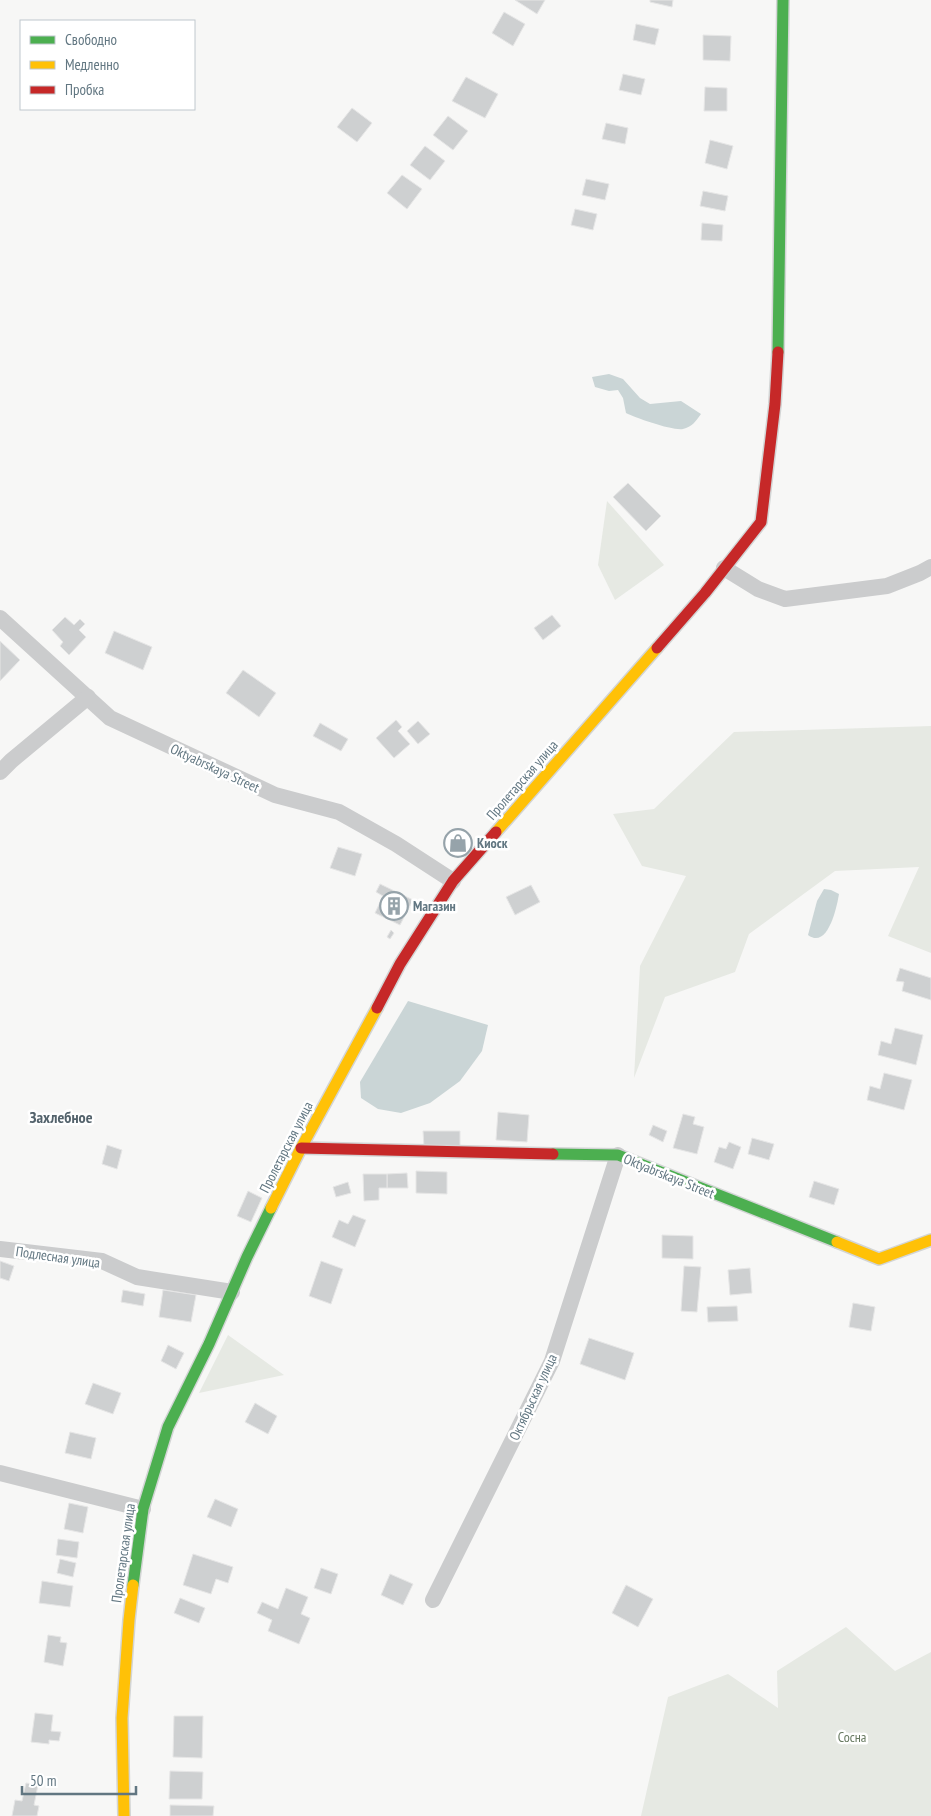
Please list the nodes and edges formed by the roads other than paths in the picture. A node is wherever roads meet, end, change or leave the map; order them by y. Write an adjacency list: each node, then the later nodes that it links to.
1 (783, 0): 3 (street, Пролетарская улица)
2 (931, 567): 3 (street)
3 (724, 568): 7 (street, Пролетарская улица)
4 (0, 618): 5 (street, Oktyabrskaya Street)
5 (88, 697): 6 (street); 7 (street, Oktyabrskaya Street)
6 (0, 772)
7 (453, 882): 8 (street, Пролетарская улица)
8 (301, 1148): 9 (street, Oktyabrskaya Street); 12 (street, Пролетарская улица)
9 (618, 1155): 10 (street, Oktyabrskaya Street); 15 (street, Октябрьская улица)
10 (931, 1240)
11 (0, 1249): 12 (street, Подлесная улица)
12 (232, 1292): 14 (street, Пролетарская улица)
13 (0, 1473): 14 (street)
14 (143, 1509): 16 (street, Пролетарская улица)
15 (433, 1600)
16 (124, 1816)

